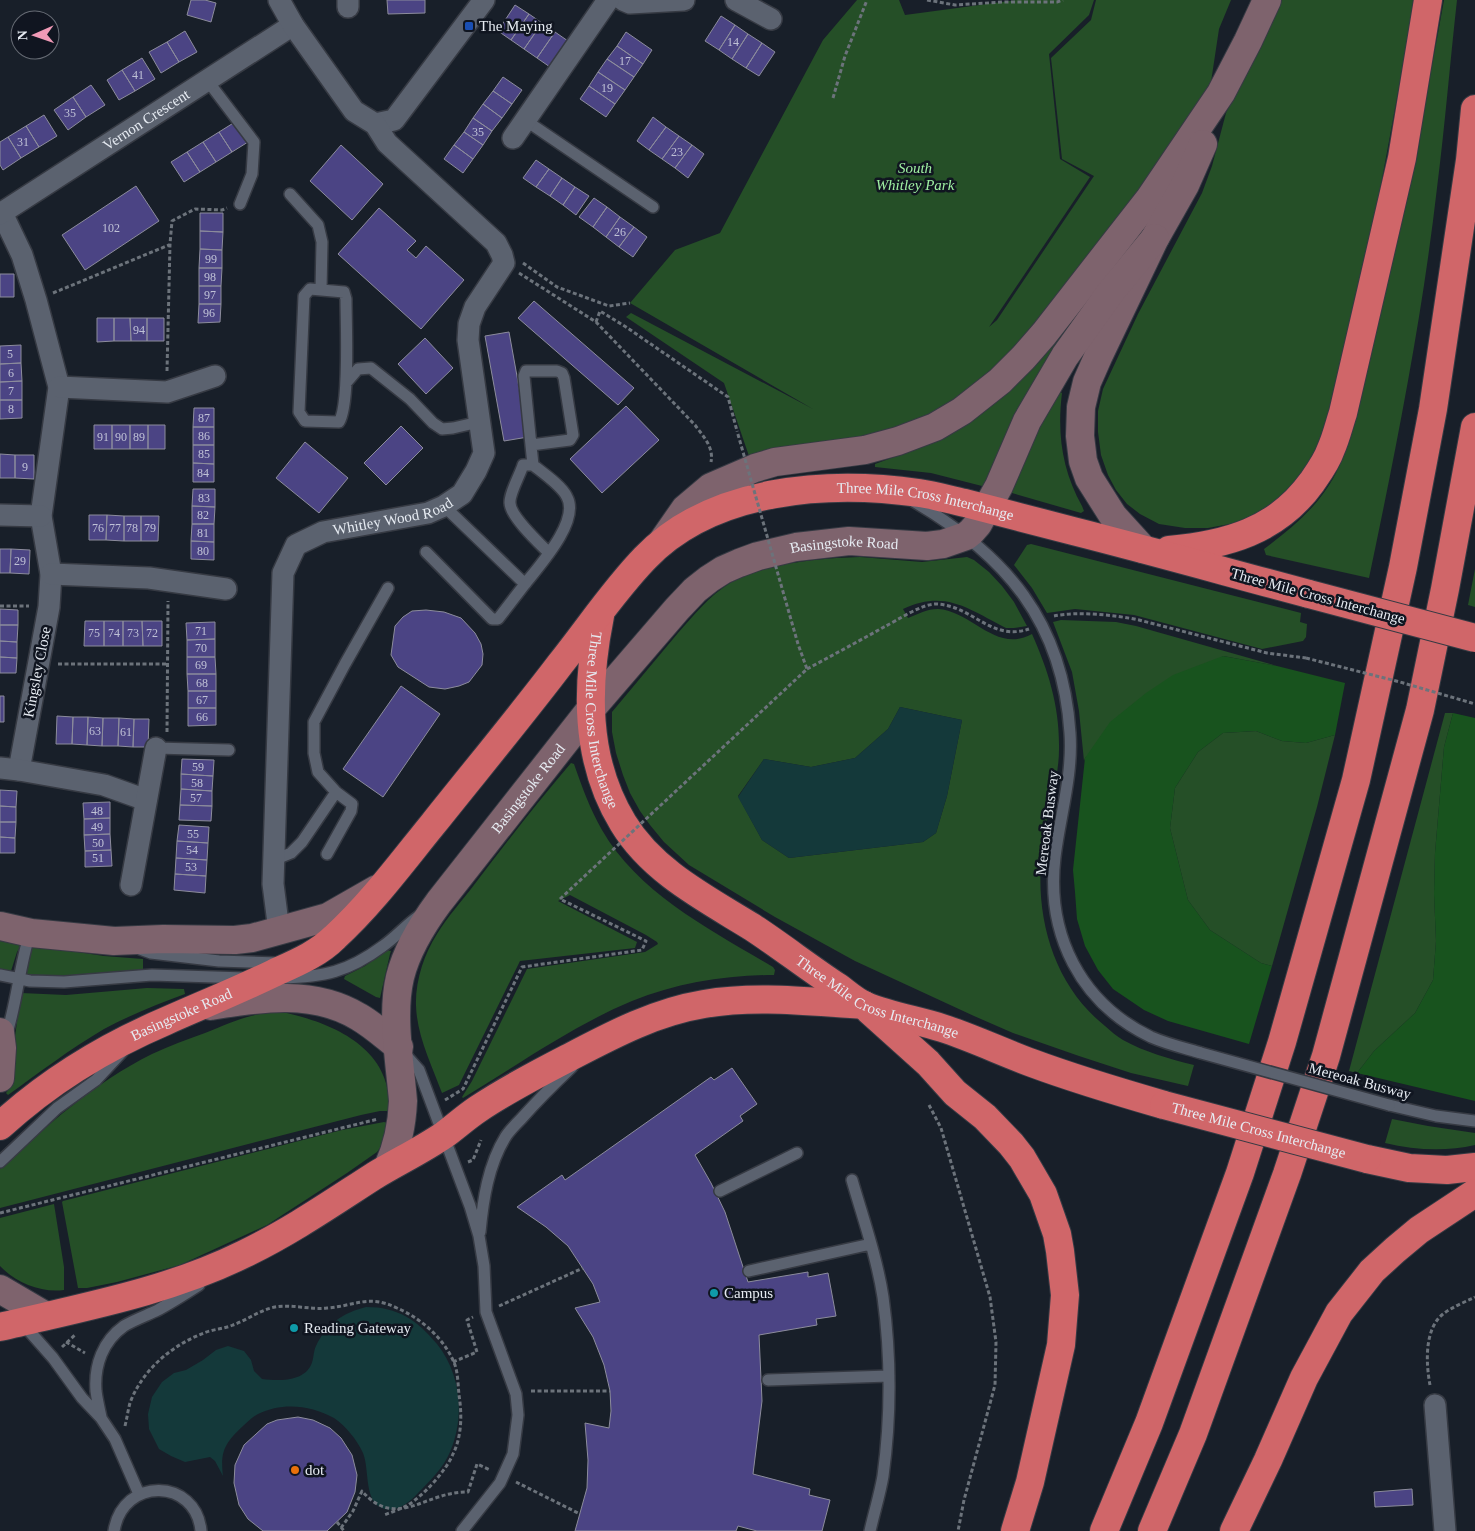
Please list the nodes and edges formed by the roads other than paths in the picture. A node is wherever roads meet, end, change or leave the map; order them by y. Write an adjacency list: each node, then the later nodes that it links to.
1 (279, 0): 10 (street)
2 (484, 0): 15 (street)
3 (608, 0): 14 (street)
4 (623, 0): 5 (street)
5 (684, 0)
6 (736, 0): 9 (street)
7 (1267, 0): 12 (main road)
8 (1428, 0): 37 (highway)
9 (771, 19)
10 (293, 25): 11 (street, Vernon Crescent); 15 (street)
11 (207, 80): 18 (lane); 20 (street, Vernon Crescent)
12 (1221, 93): 21 (main road); 36 (main road)
13 (1475, 109): 98 (highway)
14 (525, 120): 16 (street); 19 (lane)
15 (374, 124): 26 (street, Whitley Wood Road)
16 (513, 138)
17 (290, 194): 22 (lane)
18 (240, 204)
19 (653, 207)
20 (1, 213): 25 (street, Kingsley Close)
21 (1155, 238): 32 (main road); 37 (main road)
22 (321, 290): 24 (lane); 24 (lane)
23 (215, 376): 25 (street)
24 (346, 382): 26 (lane)
25 (58, 387): 34 (street, Kingsley Close)
26 (480, 422): 31 (street, Whitley Wood Road)
27 (1475, 427): 99 (highway)
28 (532, 445): 28 (lane); 29 (lane)
29 (534, 465): 39 (lane); 39 (lane)
30 (895, 490): 32 (highway, Three Mile Cross Interchange); 35 (lane, Mereoak Busway); 36 (highway, Three Mile Cross Interchange)
31 (444, 506): 41 (lane); 53 (street, Whitley Wood Road)
32 (987, 509): 35 (main road); 37 (highway, Three Mile Cross Interchange)
33 (0, 515): 34 (street)
34 (41, 516): 40 (street, Kingsley Close)
35 (966, 536): 46 (main road, Basingstoke Road); 72 (lane, Mereoak Busway, bridge)
36 (662, 542): 44 (highway, Three Mile Cross Interchange)
37 (1148, 550): 45 (highway, Three Mile Cross Interchange, bridge)
38 (426, 552): 41 (lane)
39 (549, 553): 41 (lane)
40 (51, 574): 43 (street); 49 (street, Kingsley Close)
41 (525, 584)
42 (388, 588): 50 (lane)
43 (226, 589)
44 (601, 612): 46 (highway, Three Mile Cross Interchange); 55 (highway, Basingstoke Road)
45 (1475, 638)
46 (590, 710): 56 (main road, Basingstoke Road); 65 (highway, Three Mile Cross Interchange)
47 (161, 748): 48 (lane); 51 (street)
48 (229, 750)
49 (9, 769): 51 (street, Kingsley Close)
50 (336, 792): 52 (lane); 53 (lane)
51 (146, 800): 54 (street)
52 (327, 854)
53 (274, 860): 58 (street, Whitley Wood Road)
54 (131, 885)
55 (383, 886): 58 (main road, Basingstoke Road); 61 (highway, Basingstoke Road)
56 (439, 902): 63 (lane); 70 (main road, Basingstoke Road)
57 (0, 926): 59 (main road, Basingstoke Road)
58 (279, 931): 60 (main road, Basingstoke Road)
59 (31, 932): 60 (main road, Basingstoke Road); 64 (lane)
60 (114, 941): 61 (lane)
61 (309, 957): 63 (highway, Basingstoke Road)
62 (0, 975): 64 (lane)
63 (263, 978): 64 (lane); 66 (highway, Basingstoke Road)
64 (18, 979): 68 (lane)
65 (864, 1005): 69 (highway); 78 (highway, Three Mile Cross Interchange, bridge); 97 (highway)
66 (196, 1008): 67 (highway, Basingstoke Road); 70 (main road)
67 (142, 1031): 73 (highway, Basingstoke Road); 76 (lane)
68 (1, 1040): 71 (main road)
69 (601, 1040): 74 (highway); 82 (lane)
70 (399, 1047): 74 (lane); 77 (main road, Basingstoke Road)
71 (0, 1078)
72 (1475, 1120)
73 (0, 1126)
74 (444, 1135): 77 (highway); 82 (lane)
75 (797, 1153): 80 (lane)
76 (0, 1162)
77 (388, 1167): 84 (highway)
78 (1475, 1167)
79 (852, 1180): 83 (lane)
80 (720, 1191)
81 (1475, 1194): 100 (highway)
82 (479, 1236): 95 (lane)
83 (871, 1244): 85 (lane); 88 (lane)
84 (244, 1254): 87 (highway); 91 (lane)
85 (749, 1270)
86 (1, 1290): 87 (main road)
87 (23, 1322): 91 (lane)
88 (888, 1376): 89 (lane); 96 (lane)
89 (768, 1380)
90 (1434, 1405): 101 (street)
91 (102, 1418): 92 (lane)
92 (139, 1494): 93 (lane); 94 (lane)
93 (114, 1531)
94 (201, 1531)
95 (462, 1531)
96 (870, 1531)
97 (1016, 1531)
98 (1104, 1531)
99 (1152, 1531)
100 (1234, 1531)
101 (1445, 1531)

